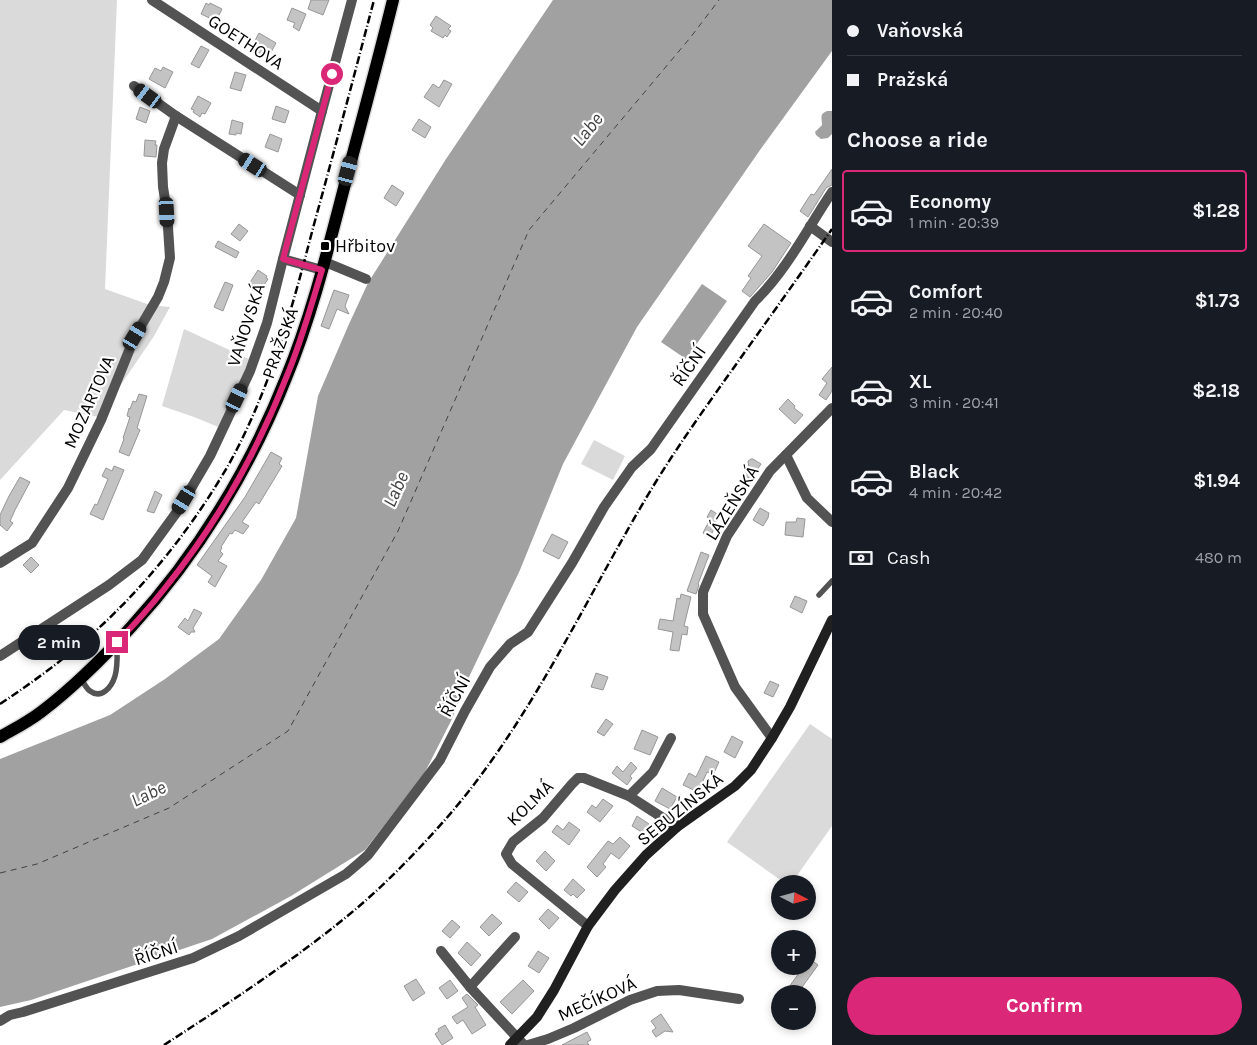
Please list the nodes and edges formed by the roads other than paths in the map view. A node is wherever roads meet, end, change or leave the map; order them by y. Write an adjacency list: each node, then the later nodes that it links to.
1 (152, 0): 5 (street, GOETHOVA)
2 (352, 0): 5 (street, VAŇOVSKÁ)
3 (393, 0): 12 (main road, PRAŽSKÁ)
4 (134, 86): 6 (street)
5 (322, 111): 8 (street, VAŇOVSKÁ)
6 (176, 116): 8 (street); 17 (street, MOZARTOVA)
7 (832, 192): 9 (street, ŘÍČNÍ)
8 (300, 195): 11 (street, VAŇOVSKÁ)
9 (810, 226): 10 (street); 34 (street, ŘÍČNÍ)
10 (832, 242)
11 (283, 259): 12 (street); 22 (street, VAŇOVSKÁ)
12 (323, 266): 13 (street); 21 (main road, PRAŽSKÁ)
13 (366, 279)
14 (832, 408): 15 (street, LÁZEŇSKÁ)
15 (786, 455): 16 (street); 26 (street, LÁZEŇSKÁ)
16 (832, 522)
17 (0, 563)
18 (832, 581): 19 (lane)
19 (818, 595)
20 (832, 620): 26 (main road, SEBUZÍNSKÁ)
21 (117, 642): 23 (main road, PRAŽSKÁ); 23 (lane)
22 (0, 656)
23 (81, 679): 24 (main road, PRAŽSKÁ)
24 (0, 737)
25 (671, 738): 27 (street)
26 (772, 738): 28 (main road, SEBUZÍNSKÁ)
27 (629, 796): 28 (street, KOLMÁ); 29 (street, KOLMÁ)
28 (677, 827): 29 (main road, SEBUZÍNSKÁ)
29 (588, 926): 35 (main road, SEBUZÍNSKÁ)
30 (515, 937): 32 (street)
31 (441, 951): 32 (street, SEBUZÍNSKÁ)
32 (470, 988): 35 (street, SEBUZÍNSKÁ)
33 (739, 999): 36 (street, MEČÍKOVÁ)
34 (0, 1021)
35 (517, 1043)
36 (528, 1045)

